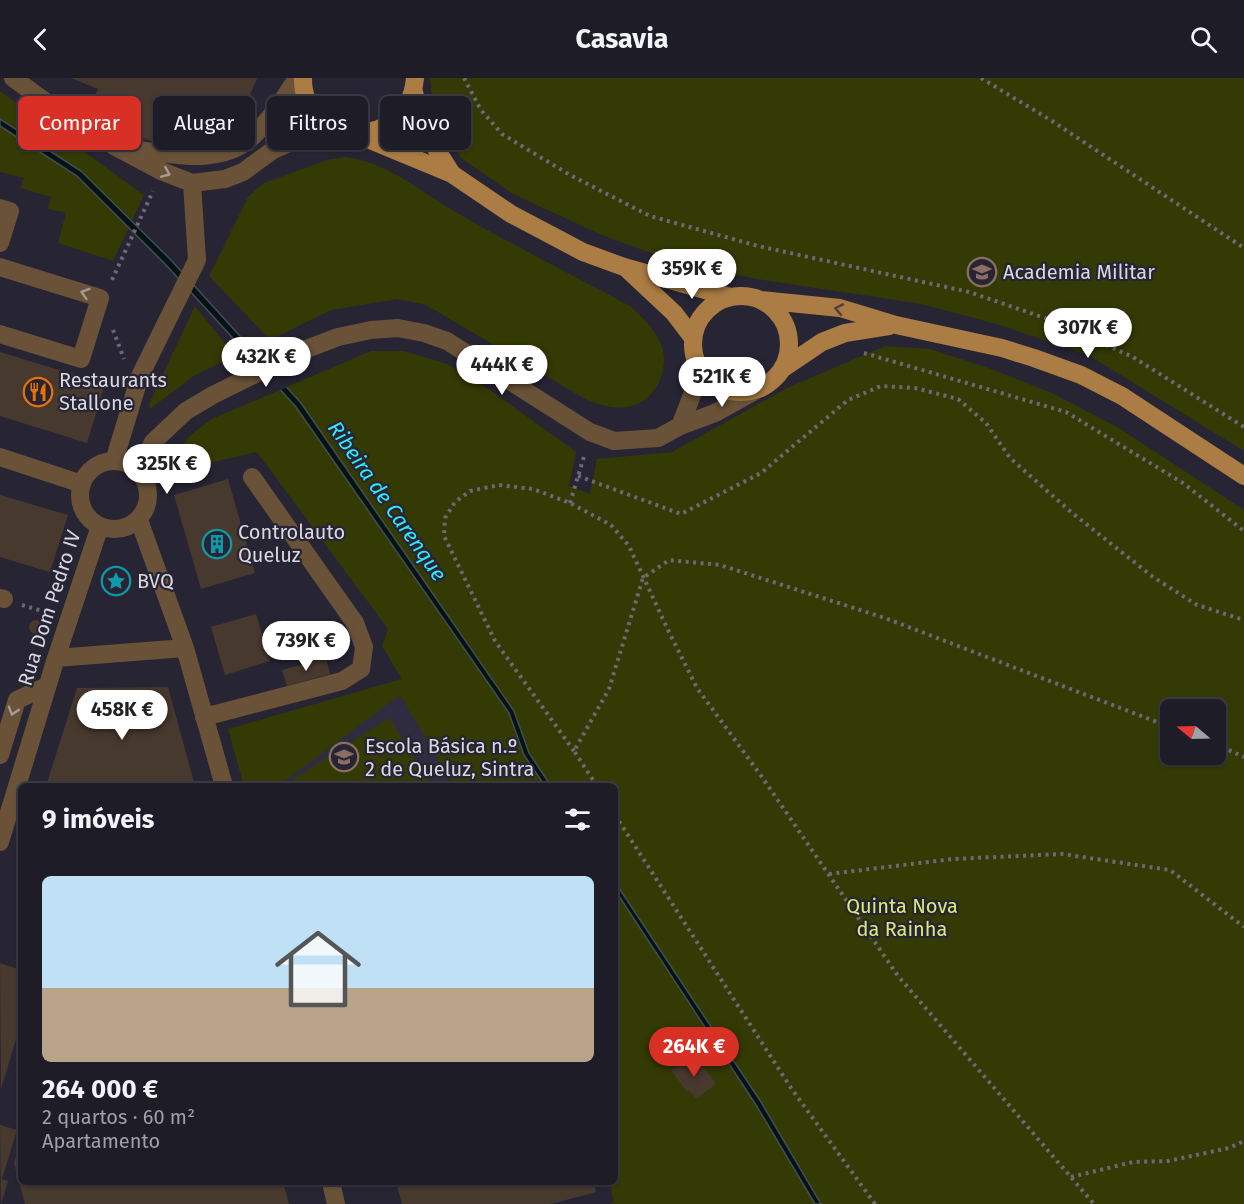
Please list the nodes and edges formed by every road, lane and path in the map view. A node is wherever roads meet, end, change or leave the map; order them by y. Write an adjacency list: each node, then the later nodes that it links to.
1 (13, 78): 7 (street)
2 (297, 78): 12 (street)
3 (303, 78): 8 (main road)
4 (464, 78): 35 (path)
5 (981, 78): 19 (path)
6 (414, 85): 9 (main road); 14 (main road)
7 (38, 96)
8 (306, 96)
9 (368, 130)
10 (368, 140): 14 (main road)
11 (122, 150): 15 (street, one-way to 15)
12 (141, 150)
13 (273, 150): 15 (street)
14 (452, 174): 21 (main road)
15 (192, 183): 32 (street)
16 (148, 203): 22 (path)
17 (0, 208): 18 (street)
18 (0, 243)
19 (1244, 248)
20 (0, 267): 27 (street, one-way to 20)
21 (624, 267): 23 (main road); 28 (main road)
22 (112, 281)
23 (729, 297): 24 (main road); 28 (main road)
24 (761, 300): 25 (main road, one-way to 24); 31 (main road)
25 (896, 325): 31 (main road); 41 (main road)
26 (112, 328): 32 (path)
27 (0, 334)
28 (693, 338): 30 (main road)
29 (861, 353): 47 (path)
30 (697, 364): 33 (main road); 34 (street)
31 (782, 369): 33 (main road)
32 (142, 374): 38 (street)
33 (766, 385): 34 (street)
34 (680, 426): 36 (street)
35 (1244, 427)
36 (590, 432): 39 (street); 40 (path)
37 (0, 457): 43 (street)
38 (114, 461): 39 (street); 43 (street)
39 (139, 471): 45 (street)
40 (578, 476): 44 (path); 51 (path)
41 (1244, 476)
42 (252, 477): 55 (street)
43 (82, 484): 46 (street)
44 (570, 504): 48 (path); 58 (path)
45 (139, 520): 46 (street); 52 (street)
46 (99, 526): 50 (street, Rua Dom Pedro IV)
47 (1244, 531)
48 (643, 578): 56 (path); 58 (path); 65 (path)
49 (2, 598): 50 (path)
50 (68, 619): 53 (street, Rua Dom Pedro IV)
51 (1244, 620)
52 (185, 648): 53 (street); 55 (street)
53 (56, 658): 54 (street, Rua Dom Pedro IV)
54 (47, 686): 59 (street, one-way to 59); 64 (street, Rua Dom Pedro IV)
55 (204, 717): 61 (street)
56 (1160, 723)
57 (1226, 749): 60 (path)
58 (574, 751): 62 (path)
59 (0, 755)
60 (1244, 757)
61 (223, 783)
62 (595, 783)
63 (618, 820): 71 (path)
64 (0, 842)
65 (829, 874): 66 (path); 68 (path)
66 (1244, 927)
67 (1244, 1141): 68 (path)
68 (1071, 1177): 72 (path)
69 (332, 1185): 70 (street)
70 (336, 1204)
71 (875, 1204)
72 (1094, 1204)

